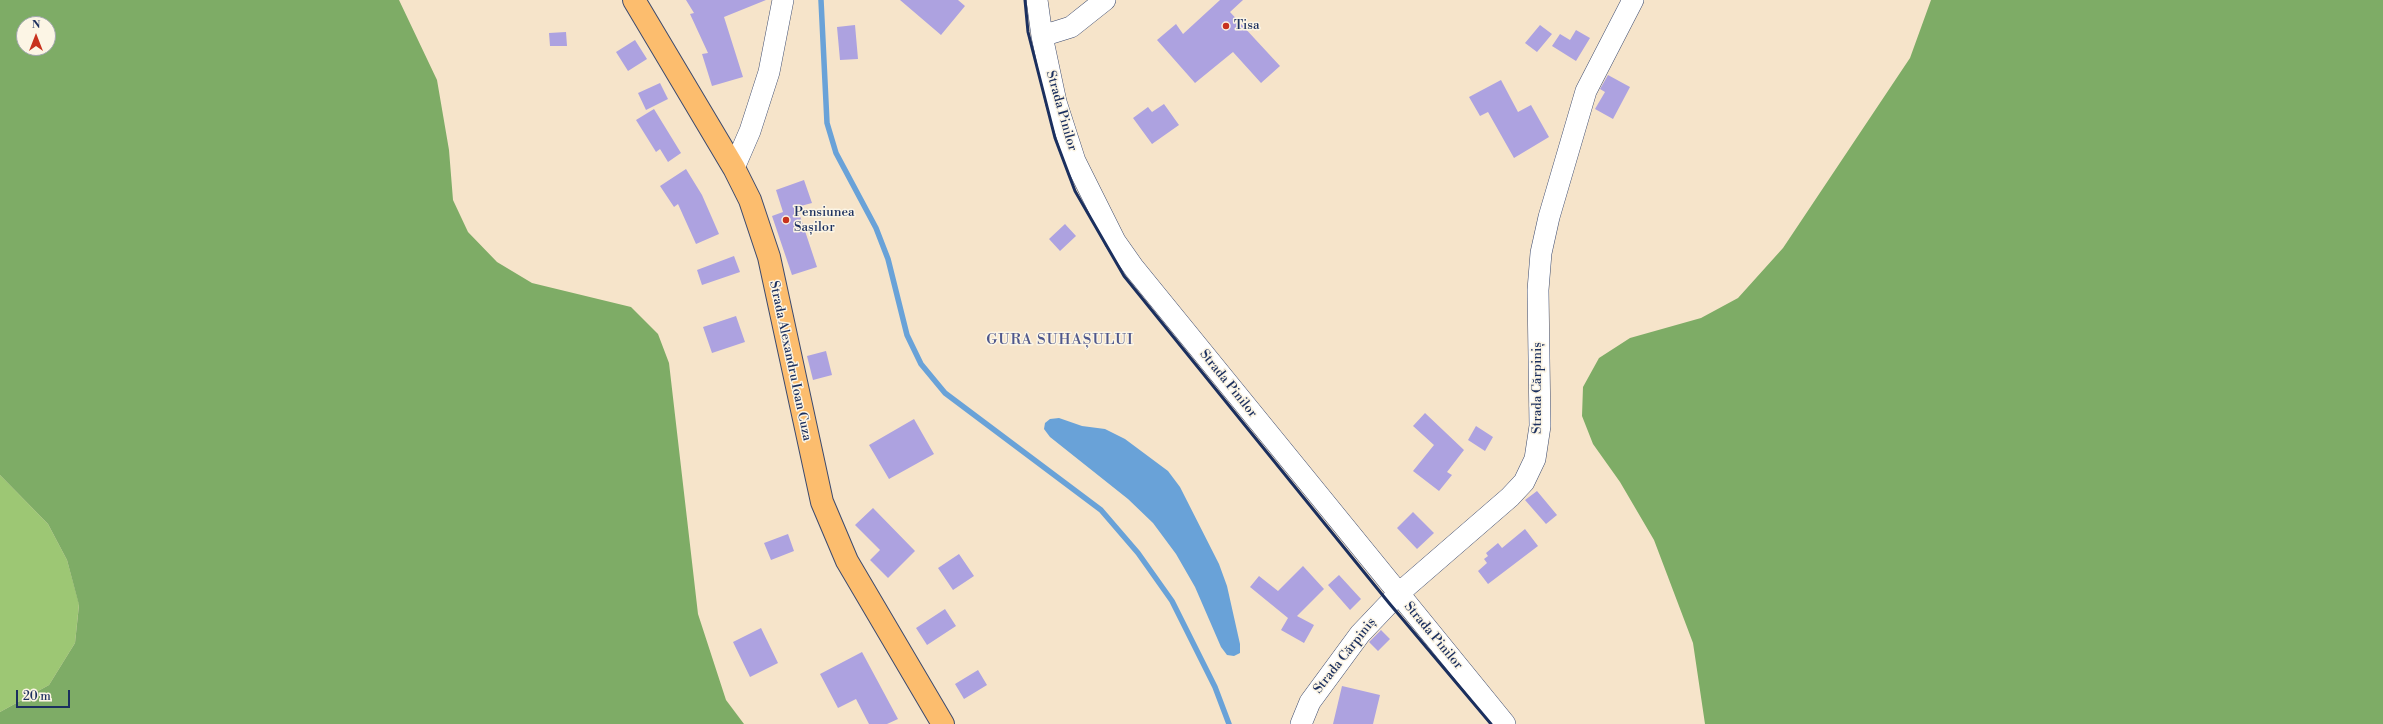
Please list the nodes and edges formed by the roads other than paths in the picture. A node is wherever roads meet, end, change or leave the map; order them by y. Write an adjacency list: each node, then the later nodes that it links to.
1 (634, 0): 7 (main road, Strada Alexandru Ioan Cuza)
2 (783, 0): 7 (street)
3 (1037, 0): 6 (street, Strada Pinilor)
4 (1105, 0): 6 (street)
5 (1633, 0): 8 (street, Strada Cărpiniș)
6 (1042, 36): 8 (street, Strada Pinilor)
7 (734, 168): 9 (main road, Strada Alexandru Ioan Cuza)
8 (1398, 594): 10 (street, Strada Cărpiniș); 11 (street, Strada Pinilor)
9 (943, 724)
10 (1301, 724)
11 (1505, 724)

